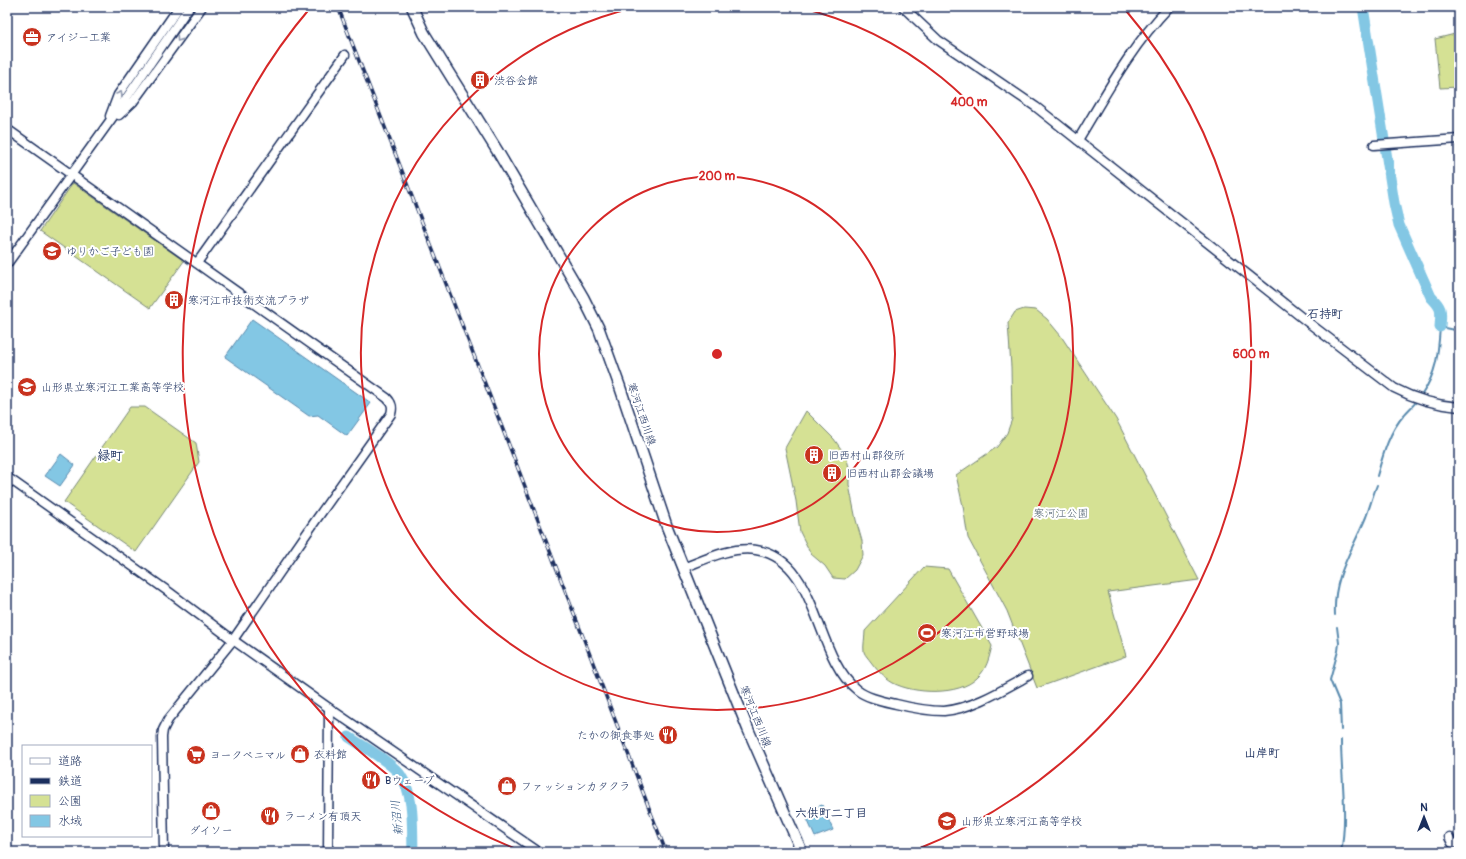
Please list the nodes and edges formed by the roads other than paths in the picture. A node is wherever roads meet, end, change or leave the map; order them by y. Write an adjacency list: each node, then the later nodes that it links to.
1 (179, 7): 9 (street, one-way to 1)
2 (189, 7): 9 (street)
3 (202, 7): 9 (street, one-way to 9)
4 (412, 7): 18 (main road, 寒河江西川線)
5 (903, 7): 11 (street)
6 (1169, 7): 11 (street)
7 (345, 55): 14 (street)
8 (7, 129): 13 (street)
9 (104, 130): 13 (street)
10 (1459, 138): 12 (street)
11 (1078, 140): 16 (street)
12 (1374, 144)
13 (71, 174): 14 (street); 15 (street)
14 (197, 263): 19 (street)
15 (7, 264)
16 (1459, 407)
17 (7, 478): 19 (street)
18 (683, 568): 20 (street); 27 (main road, 寒河江西川線)
19 (233, 640): 21 (street); 24 (street)
20 (1028, 676)
21 (329, 708): 25 (street); 26 (street)
22 (1449, 837): 23 (street)
23 (1459, 844)
24 (164, 852)
25 (328, 852)
26 (539, 852)
27 (802, 852)

